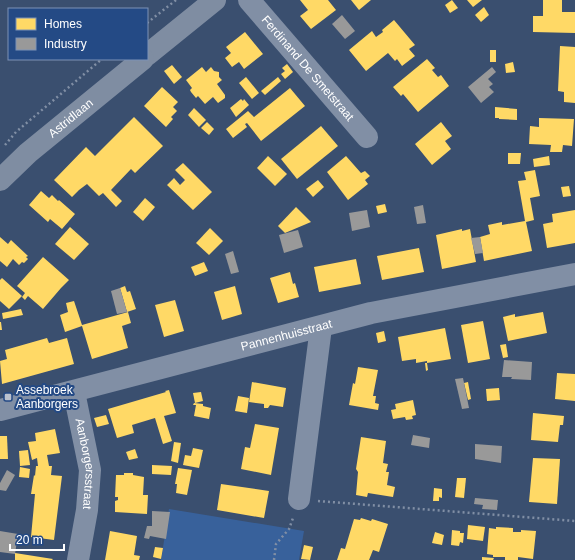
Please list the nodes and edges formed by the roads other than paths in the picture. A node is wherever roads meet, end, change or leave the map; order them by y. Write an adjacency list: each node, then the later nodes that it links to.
1 (215, 0): 3 (main road)
2 (250, 0): 5 (street, Ferdinand De Smetstraat)
3 (148, 54)
4 (141, 60): 6 (main road, Astridlaan)
5 (367, 137)
6 (0, 180)
7 (575, 274): 8 (street, Pannenhuisstraat)
8 (321, 327): 9 (street, Pannenhuisstraat); 11 (street)
9 (74, 392): 10 (street, Pannenhuisstraat); 12 (street, Aanborgersstraat)
10 (0, 410)
11 (299, 499)
12 (78, 560)

